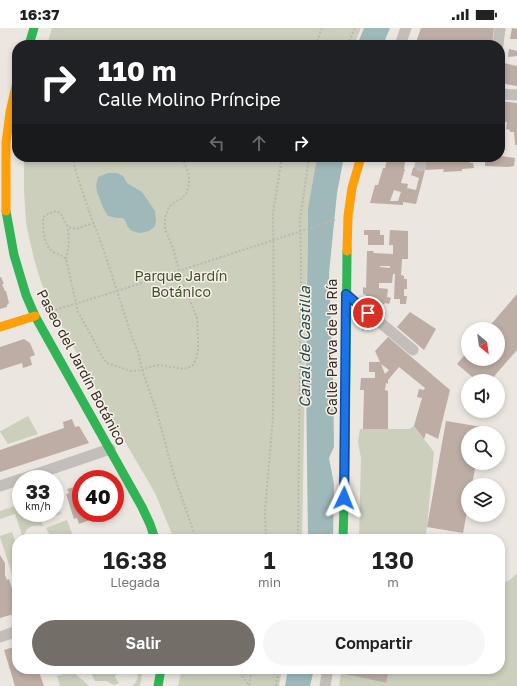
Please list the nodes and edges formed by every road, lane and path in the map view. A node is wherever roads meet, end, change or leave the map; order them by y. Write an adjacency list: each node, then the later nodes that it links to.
1 (34, 28): 6 (street)
2 (322, 28): 7 (path)
3 (355, 28): 8 (path)
4 (406, 28): 9 (street)
5 (500, 28): 10 (street)
6 (30, 40)
7 (318, 40)
8 (350, 40)
9 (402, 40)
10 (499, 40)
11 (505, 94): 12 (street)
12 (517, 95)
13 (12, 103): 14 (street, Paseo del Jardín Botánico)
14 (3, 145): 30 (street, Paseo del Jardín Botánico)
15 (74, 162): 21 (path)
16 (184, 162): 26 (path)
17 (281, 162): 24 (path)
18 (308, 162): 23 (path)
19 (360, 162): 28 (street, Calle Parva de la Ría)
20 (335, 220): 23 (path)
21 (94, 223): 22 (path); 27 (path)
22 (68, 227): 25 (path); 25 (path)
23 (300, 232): 24 (path); 41 (path)
24 (274, 240): 26 (path); 40 (path)
25 (66, 259): 29 (path)
26 (179, 271): 27 (path); 33 (path)
27 (117, 291): 29 (path); 33 (path)
28 (346, 294): 32 (street); 42 (street, Calle Parva de la Ría)
29 (76, 303): 30 (path); 33 (path)
30 (35, 316): 31 (street); 34 (street, Paseo del Jardín Botánico)
31 (0, 327)
32 (412, 350)
33 (142, 370): 39 (path)
34 (110, 449): 35 (street); 38 (street, Paseo del Jardín Botánico)
35 (48, 470)
36 (12, 482): 37 (street)
37 (0, 486)
38 (153, 534)
39 (194, 534)
40 (266, 534)
41 (298, 534)
42 (343, 534)
43 (12, 633): 44 (street)
44 (0, 637)
45 (160, 674): 50 (street)
46 (241, 674): 51 (path)
47 (251, 674): 51 (path)
48 (278, 674): 52 (path)
49 (327, 674): 53 (street)
50 (158, 686)
51 (249, 686)
52 (276, 686)
53 (325, 686)

